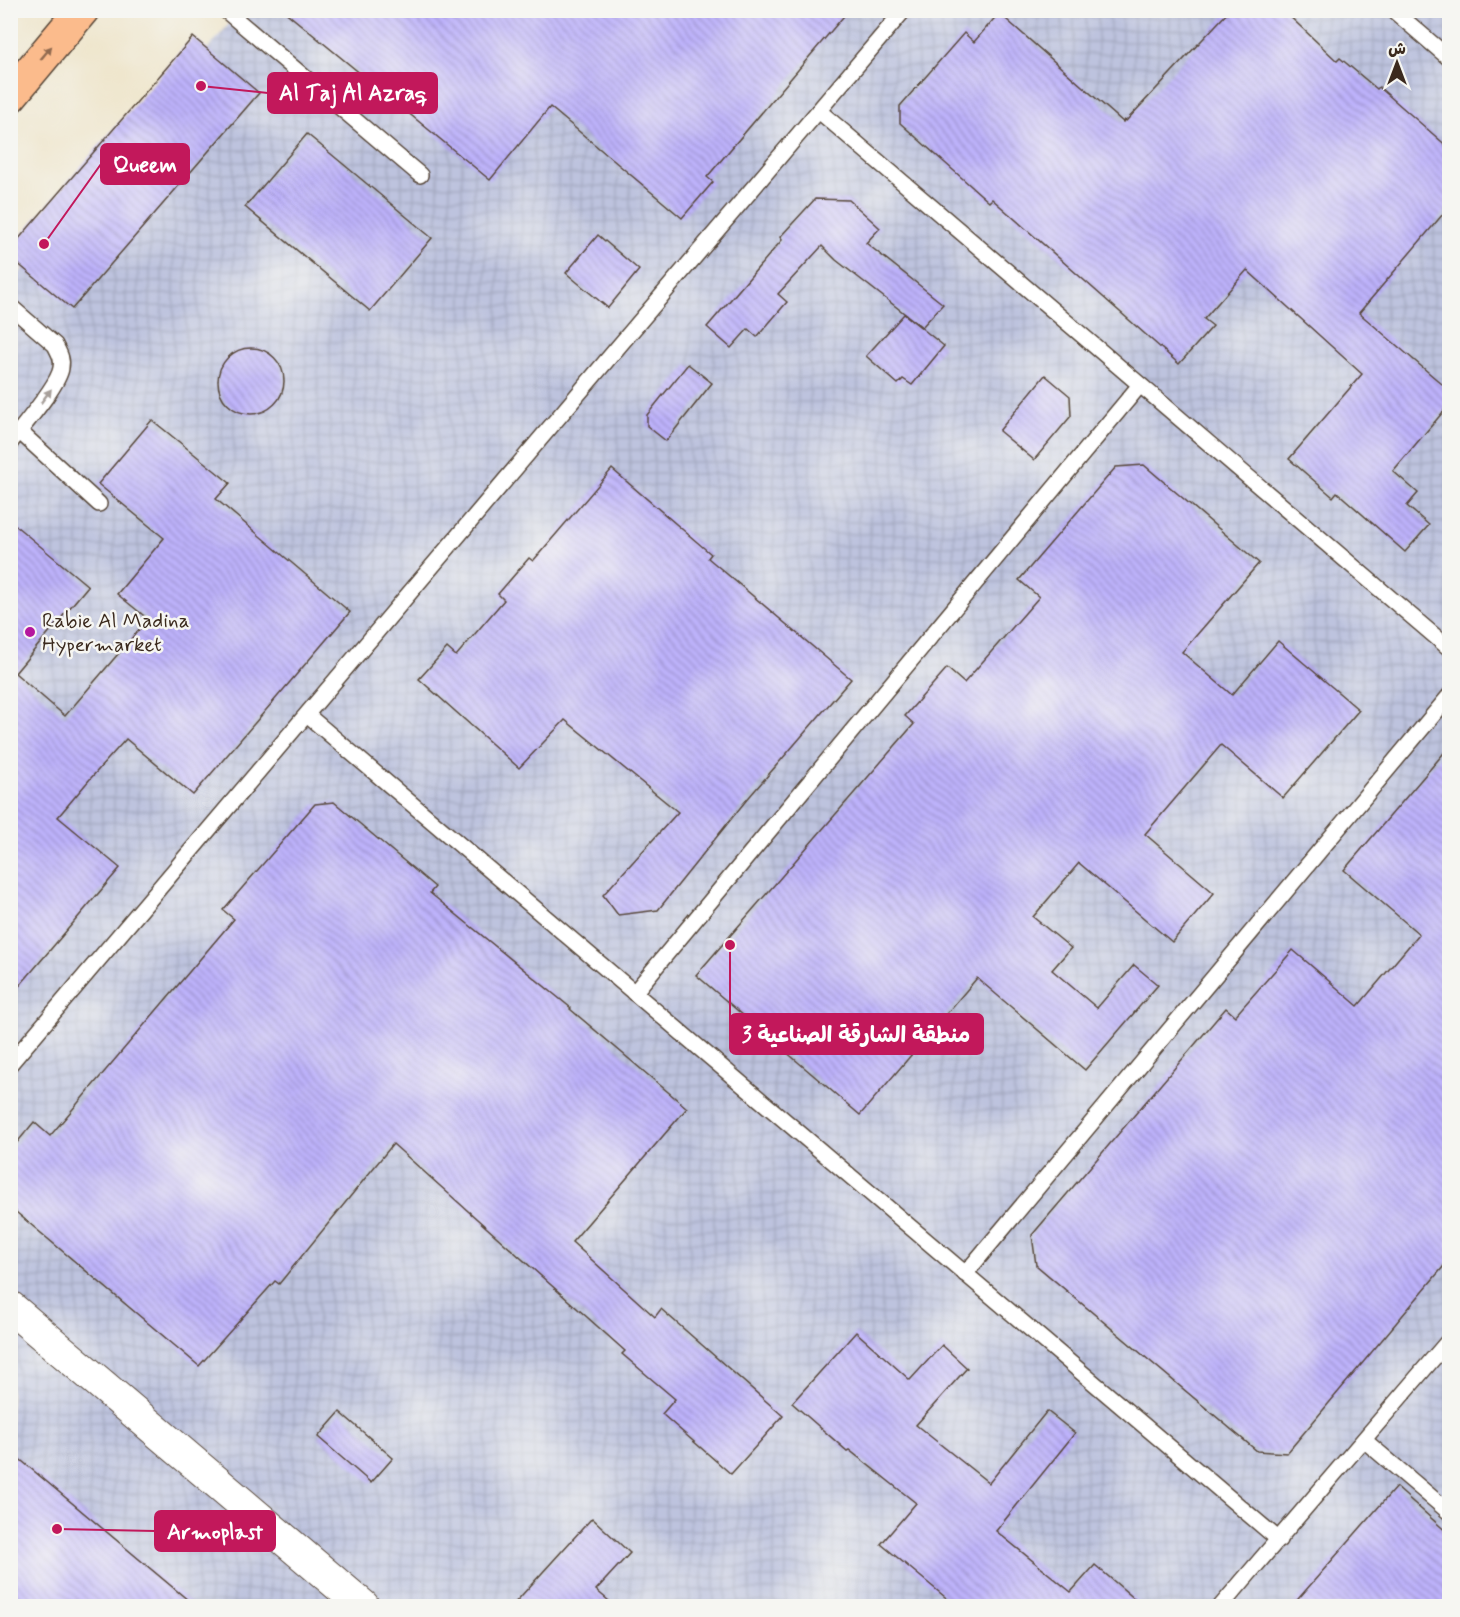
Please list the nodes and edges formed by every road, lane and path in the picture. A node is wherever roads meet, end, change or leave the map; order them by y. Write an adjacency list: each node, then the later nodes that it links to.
1 (82, 10): 6 (main road, one-way to 1)
2 (225, 10): 8 (lane)
3 (904, 10): 7 (lane)
4 (1393, 10): 5 (lane)
5 (1449, 59)
6 (10, 96)
7 (819, 111): 10 (lane); 15 (lane)
8 (420, 175)
9 (10, 306): 11 (lane, one-way to 9)
10 (1140, 385): 13 (lane); 16 (lane)
11 (15, 437): 12 (lane)
12 (99, 504)
13 (1449, 649)
14 (1449, 695): 18 (lane)
15 (307, 715): 16 (lane); 17 (lane)
16 (634, 993): 18 (lane)
17 (10, 1064)
18 (965, 1274): 23 (lane)
19 (10, 1307): 24 (street)
20 (1449, 1340): 21 (lane)
21 (1364, 1440): 22 (lane); 23 (lane)
22 (1449, 1513)
23 (1278, 1540): 25 (lane)
24 (363, 1606)
25 (1221, 1606)

